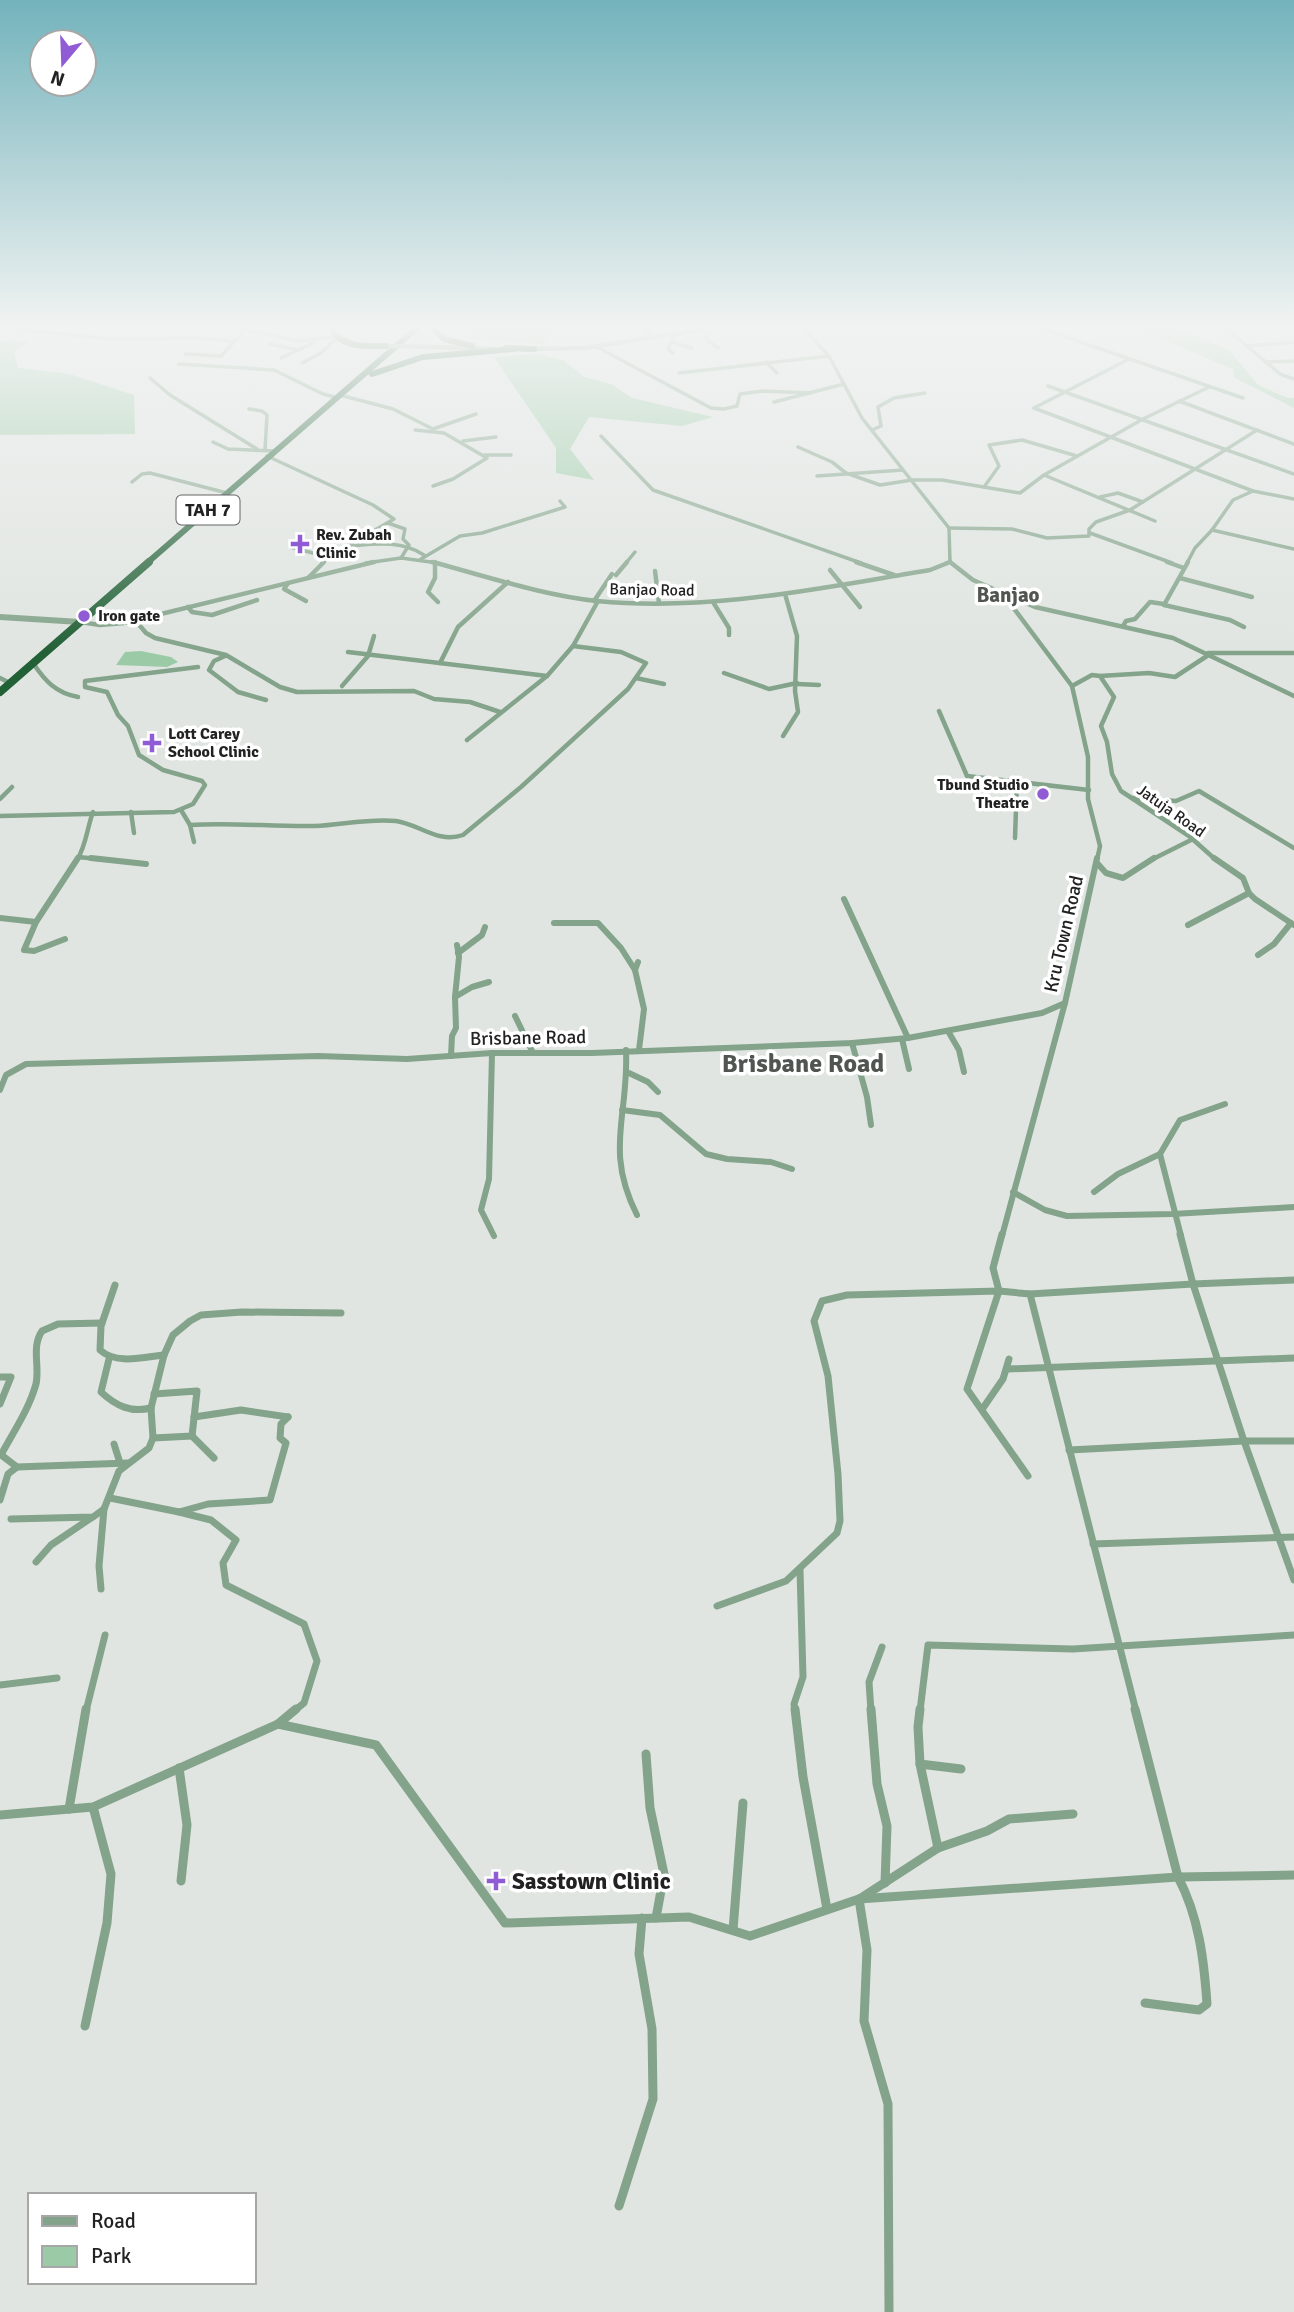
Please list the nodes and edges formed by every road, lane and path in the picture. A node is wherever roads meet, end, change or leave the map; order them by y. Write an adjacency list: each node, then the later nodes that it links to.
1 (236, 436): 18 (street)
2 (266, 436): 20 (street)
3 (292, 436): 20 (highway, TAH 7)
4 (450, 436): 14 (street)
5 (601, 436): 59 (street)
6 (877, 436): 25 (street)
7 (1105, 436): 13 (street)
8 (1114, 436): 13 (street)
9 (1187, 436): 19 (street)
10 (1246, 436): 19 (street)
11 (1272, 436): 16 (street)
12 (496, 437): 14 (street)
13 (1110, 438): 23 (street); 24 (street)
14 (463, 441): 21 (street)
15 (213, 442): 18 (street)
16 (1294, 444)
17 (798, 447): 26 (street)
18 (257, 449): 20 (street)
19 (1223, 450): 24 (street); 27 (street)
20 (266, 453): 35 (highway, TAH 7); 42 (street)
21 (482, 455): 22 (street); 32 (street)
22 (511, 455)
23 (1077, 456): 28 (street); 33 (street)
24 (1195, 469): 34 (street); 39 (street)
25 (903, 470): 26 (street); 30 (street)
26 (846, 473): 29 (street); 30 (street)
27 (1294, 474)
28 (1044, 475): 33 (street); 36 (street)
29 (817, 476)
30 (912, 480): 33 (street); 43 (street)
31 (132, 482): 35 (street)
32 (433, 486)
33 (984, 487)
34 (1253, 491): 37 (street); 44 (street)
35 (227, 493): 79 (highway, TAH 7)
36 (1100, 497): 39 (street); 40 (street)
37 (1294, 499)
38 (560, 501): 52 (street)
39 (1143, 502): 40 (street)
40 (1130, 510): 41 (street); 45 (street)
41 (1155, 521)
42 (388, 523): 46 (street); 48 (street)
43 (948, 528): 45 (street); 55 (street)
44 (1212, 530): 49 (street); 56 (street)
45 (1090, 533): 56 (street)
46 (347, 546): 48 (street); 51 (street)
47 (290, 547): 51 (street)
48 (408, 547): 52 (street); 53 (street)
49 (1294, 549)
50 (635, 551): 70 (street)
51 (328, 557): 60 (street)
52 (422, 557): 53 (street, Banjao Road); 54 (street, Banjao Road)
53 (401, 558): 60 (street, Banjao Road)
54 (435, 562): 62 (street, Banjao Road); 71 (street)
55 (950, 562): 59 (street, Banjao Road); 67 (street)
56 (1184, 568): 61 (street)
57 (830, 570): 64 (street)
58 (655, 571): 73 (street)
59 (895, 575): 64 (street, Banjao Road)
60 (309, 578): 63 (street, Banjao Road)
61 (1180, 578): 66 (street); 74 (street)
62 (508, 582): 70 (street, Banjao Road); 91 (street)
63 (288, 583): 69 (street); 75 (street, Banjao Road)
64 (844, 584): 65 (street, Banjao Road); 76 (street)
65 (785, 594): 72 (street, Banjao Road); 99 (street)
66 (1252, 597)
67 (1015, 598): 80 (street); 103 (street, Kru Town Road)
68 (257, 600): 75 (street)
69 (306, 601)
70 (596, 601): 73 (street, Banjao Road); 84 (street)
71 (438, 602)
72 (713, 602): 73 (street, Banjao Road); 82 (street)
73 (659, 603)
74 (1164, 604): 80 (street); 81 (street)
75 (188, 607): 78 (street, Banjao Road)
76 (860, 607)
77 (0, 617): 79 (street)
78 (135, 620): 79 (street, Banjao Road); 88 (street)
79 (80, 622): 90 (highway, TAH 7)
80 (1123, 626): 86 (street)
81 (1244, 627)
82 (729, 635)
83 (374, 636): 89 (street)
84 (573, 646): 94 (street); 97 (street)
85 (348, 652): 89 (street)
86 (1208, 653): 87 (street); 95 (street); 105 (street)
87 (1294, 653)
88 (226, 655): 107 (street); 109 (street)
89 (368, 656): 91 (street); 102 (street)
90 (33, 663): 98 (highway, TAH 7); 106 (street)
91 (440, 663): 94 (street)
92 (198, 667): 117 (street)
93 (724, 673): 99 (street)
94 (547, 676): 109 (street)
95 (1100, 676): 103 (street); 115 (street, Jatuja Road)
96 (0, 678): 98 (street)
97 (636, 678): 100 (street); 121 (street)
98 (10, 683): 104 (highway, TAH 7)
99 (797, 683): 101 (street); 110 (street)
100 (664, 684)
101 (818, 685)
102 (342, 686)
103 (1072, 686): 114 (street, Kru Town Road)
104 (0, 692)
105 (1294, 696)
106 (78, 697)
107 (266, 700)
108 (943, 703): 112 (street)
109 (500, 712): 111 (street)
110 (783, 736)
111 (467, 740)
112 (1017, 780): 114 (street); 123 (street)
113 (12, 787): 116 (street)
114 (1089, 790): 128 (street, Kru Town Road)
115 (1130, 797): 124 (street, Jatuja Road); 126 (street)
116 (0, 799)
117 (181, 810): 119 (street); 121 (street)
118 (93, 812): 119 (street); 120 (street); 127 (street)
119 (131, 812): 122 (street)
120 (0, 816)
121 (190, 825): 125 (street)
122 (134, 833)
123 (1015, 838)
124 (1193, 839): 128 (street); 130 (street, Jatuja Road)
125 (194, 842)
126 (1294, 848)
127 (78, 858): 129 (street); 133 (street)
128 (1097, 863): 146 (street, Kru Town Road)
129 (146, 864)
130 (1249, 893): 135 (street, Jatuja Road); 136 (street)
131 (844, 899): 149 (street)
132 (0, 918): 133 (street)
133 (36, 922): 138 (street)
134 (554, 923): 143 (street)
135 (1292, 924): 141 (street)
136 (1188, 925)
137 (485, 926): 140 (street)
138 (65, 939)
139 (457, 945): 140 (street)
140 (458, 953): 145 (street)
141 (1258, 955)
142 (638, 962): 143 (street)
143 (635, 970): 152 (street)
144 (489, 982): 145 (street)
145 (455, 997): 155 (street)
146 (1065, 1003): 148 (street, Brisbane Road); 166 (street, Kru Town Road)
147 (515, 1016): 153 (street)
148 (948, 1031): 149 (street, Brisbane Road); 157 (street)
149 (905, 1038): 150 (street, Brisbane Road); 156 (street)
150 (852, 1044): 152 (street, Brisbane Road); 163 (street)
151 (626, 1050): 152 (street, Brisbane Road); 153 (street, Brisbane Road); 158 (street)
152 (639, 1050)
153 (533, 1053): 154 (street, Brisbane Road)
154 (492, 1054): 155 (street, Brisbane Road); 171 (street)
155 (451, 1056): 159 (street, Brisbane Road)
156 (909, 1069)
157 (964, 1072)
158 (629, 1073): 160 (street); 162 (street)
159 (0, 1090)
160 (658, 1092)
161 (1225, 1104): 164 (street)
162 (622, 1107): 165 (street); 170 (street)
163 (871, 1125)
164 (1160, 1154): 167 (street); 169 (street)
165 (792, 1169)
166 (1013, 1192): 169 (street); 175 (street, Kru Town Road)
167 (1094, 1192)
168 (1294, 1207): 169 (street)
169 (1175, 1214): 173 (street)
170 (636, 1216)
171 (494, 1237)
172 (1294, 1280): 173 (street)
173 (1193, 1284): 176 (street); 183 (street)
174 (115, 1285): 178 (street)
175 (999, 1291): 176 (street); 190 (street); 213 (street)
176 (1030, 1294): 184 (street)
177 (341, 1313): 179 (street)
178 (102, 1323): 181 (street); 198 (street)
179 (164, 1355): 181 (street); 187 (street)
180 (1294, 1358): 183 (street)
181 (109, 1359): 189 (street)
182 (1009, 1359): 185 (street)
183 (1218, 1362): 184 (street); 194 (street)
184 (1048, 1367): 185 (street); 197 (street)
185 (1008, 1369): 190 (street)
186 (0, 1377): 188 (street)
187 (154, 1394): 189 (street); 191 (street)
188 (0, 1404)
189 (151, 1408): 193 (street)
190 (983, 1408): 202 (street)
191 (194, 1416): 192 (street); 206 (street)
192 (192, 1436): 193 (street); 199 (street)
193 (153, 1438): 200 (street)
194 (1244, 1441): 195 (street); 197 (street); 209 (street)
195 (1294, 1441)
196 (114, 1444): 200 (street)
197 (1069, 1450): 211 (street)
198 (1, 1453): 201 (street)
199 (214, 1458)
200 (124, 1463): 201 (street); 203 (street)
201 (17, 1468): 204 (street)
202 (1028, 1476)
203 (110, 1498): 205 (street); 206 (street)
204 (0, 1500)
205 (104, 1509): 207 (street); 215 (street)
206 (179, 1512): 223 (street)
207 (93, 1517): 208 (street); 212 (street)
208 (11, 1518)
209 (1278, 1537): 210 (street); 211 (street); 214 (street)
210 (1294, 1537)
211 (1093, 1544): 219 (street)
212 (36, 1562)
213 (800, 1570): 216 (street); 239 (street)
214 (1294, 1580)
215 (101, 1589)
216 (717, 1606)
217 (105, 1635): 230 (street)
218 (1294, 1635): 219 (street)
219 (1119, 1645): 225 (street); 235 (street)
220 (882, 1647): 237 (street)
221 (57, 1678): 222 (street)
222 (0, 1685)
223 (278, 1724): 226 (street); 240 (street)
224 (646, 1754): 241 (street)
225 (920, 1764): 227 (street); 233 (street)
226 (179, 1768): 229 (street); 236 (street)
227 (961, 1769)
228 (743, 1803): 242 (street)
229 (93, 1807): 230 (street); 244 (street)
230 (69, 1810): 232 (street)
231 (1073, 1814): 233 (street)
232 (0, 1815)
233 (938, 1847): 237 (street)
234 (1294, 1875): 235 (street)
235 (1178, 1877): 238 (street); 243 (street)
236 (181, 1881)
237 (885, 1883): 238 (street)
238 (859, 1899): 239 (street); 246 (street)
239 (827, 1909): 242 (street)
240 (642, 1918): 241 (street); 245 (street)
241 (656, 1918): 242 (street)
242 (733, 1930)
243 (1145, 2003)
244 (85, 2026)
245 (619, 2206)
246 (890, 2312)

